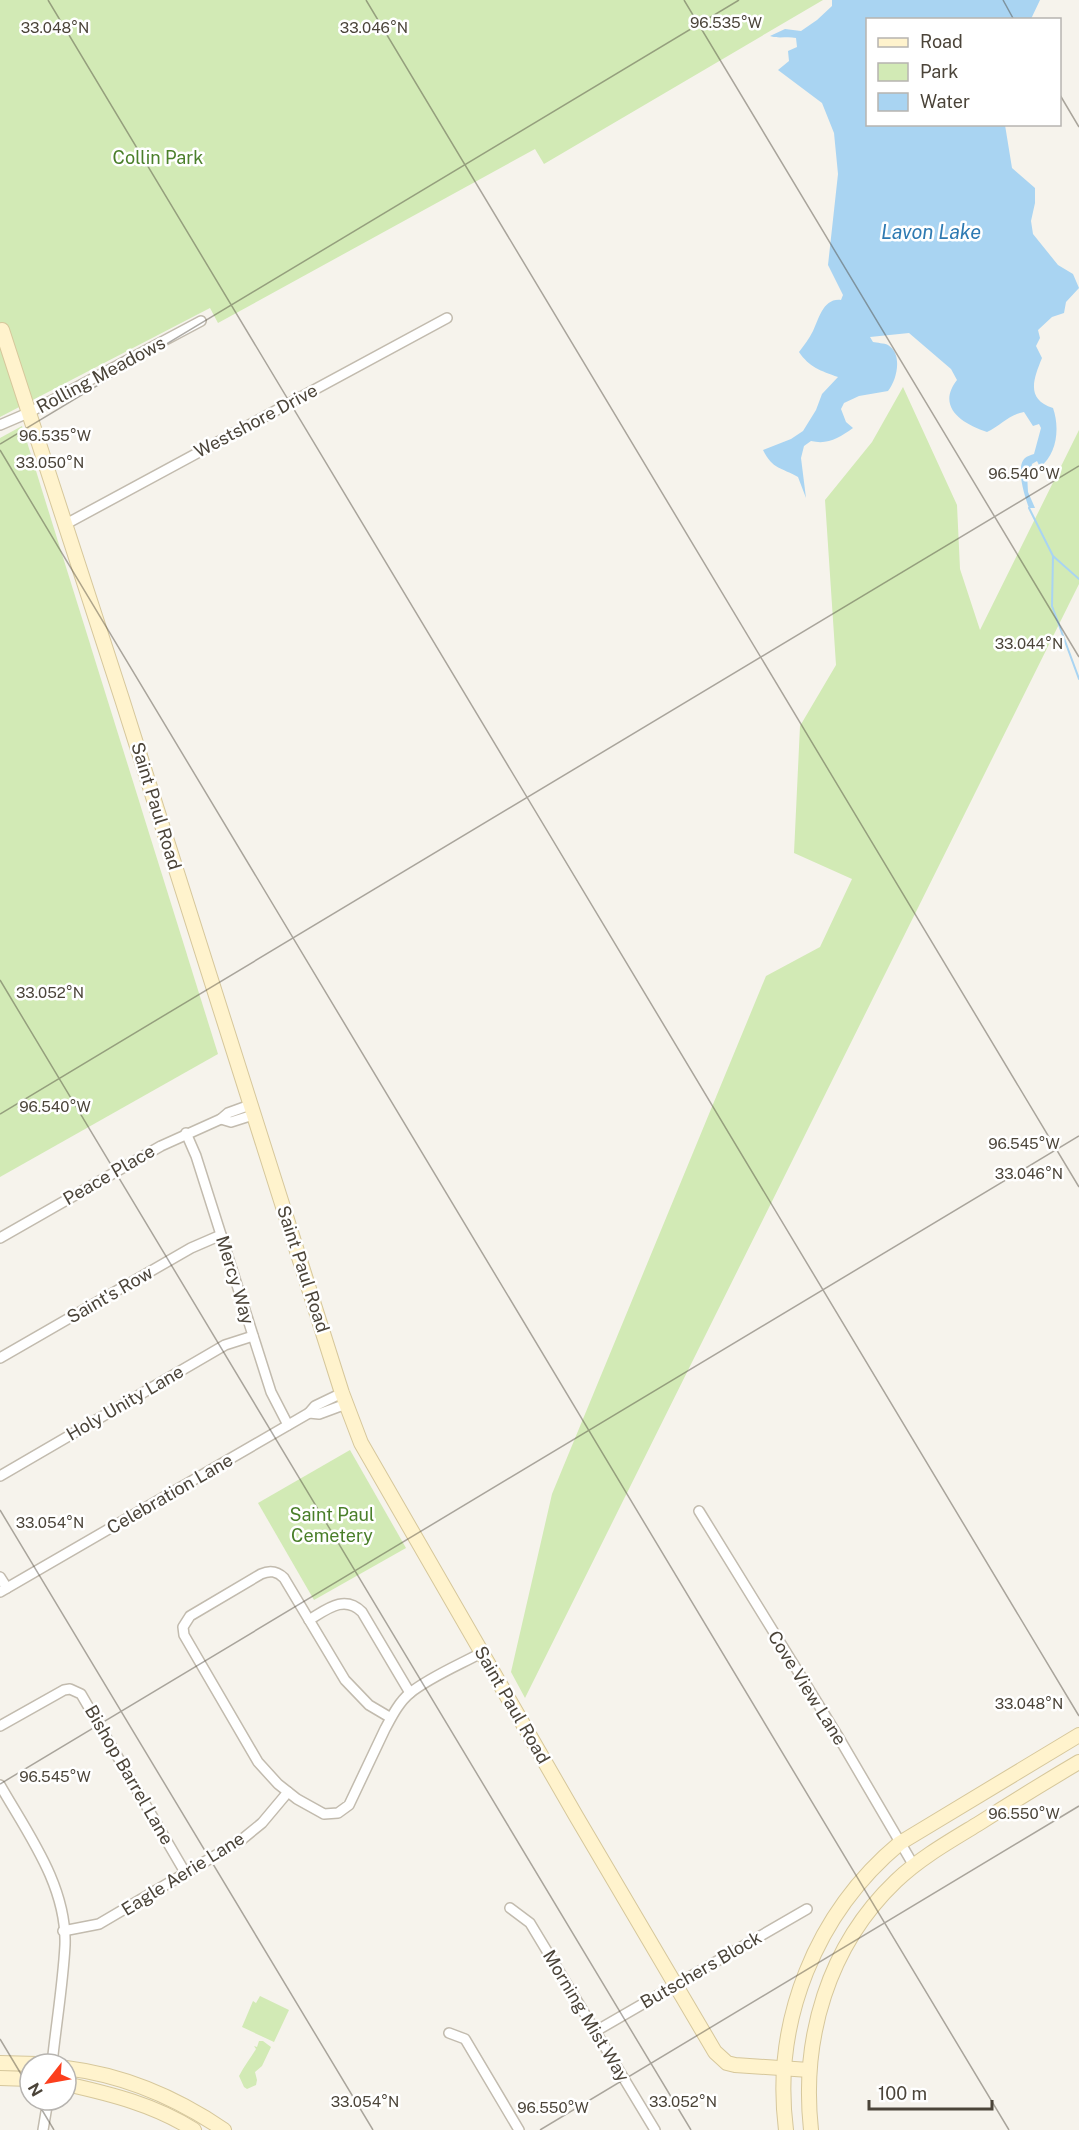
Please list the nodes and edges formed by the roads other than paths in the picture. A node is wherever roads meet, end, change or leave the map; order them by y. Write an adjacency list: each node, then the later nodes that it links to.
1 (447, 318): 6 (street, Westshore Drive)
2 (201, 321): 4 (street, Rolling Meadows)
3 (2, 330): 4 (street, Saint Paul Road)
4 (28, 413): 5 (street, Rolling Meadows); 6 (street, Saint Paul Road)
5 (0, 425)
6 (66, 524): 7 (street, Saint Paul Road)
7 (252, 1110): 8 (street, Peace Place); 13 (street, Saint Paul Road)
8 (186, 1133): 9 (street, Mercy Way); 10 (street, Peace Place)
9 (222, 1235): 11 (street, Mercy Way); 12 (street, Saint's Row)
10 (0, 1238)
11 (253, 1336): 14 (street, Mercy Way); 15 (street, Holy Unity Lane)
12 (0, 1358)
13 (344, 1398): 14 (street, Celebration Lane); 20 (street, Saint Paul Road)
14 (288, 1425): 18 (street, Celebration Lane)
15 (0, 1476)
16 (699, 1511): 28 (street, Cove View Lane)
17 (0, 1577): 18 (street)
18 (3, 1590)
19 (309, 1620): 21 (street); 22 (street); 27 (street)
20 (481, 1653): 21 (street); 34 (street, Saint Paul Road)
21 (410, 1693): 22 (street)
22 (392, 1718): 27 (street)
23 (0, 1726): 30 (street, Bishop Barrel Lane)
24 (1079, 1735): 28 (street)
25 (1079, 1762): 29 (street)
26 (0, 1785): 33 (street)
27 (288, 1792): 30 (street, Eagle Aerie Lane)
28 (900, 1843): 29 (street, Cove View Lane); 40 (street)
29 (914, 1866): 41 (street)
30 (186, 1874): 33 (street, Eagle Aerie Lane)
31 (510, 1908): 35 (street, Morning Mist Way)
32 (807, 1909): 34 (street, Butschers Block)
33 (63, 1931): 37 (street)
34 (674, 1985): 35 (street, Butschers Block); 40 (street, Saint Paul Road)
35 (596, 2031): 51 (street, Morning Mist Way)
36 (449, 2033): 50 (street)
37 (53, 2052)
38 (0, 2063): 39 (street)
39 (18, 2063)
40 (783, 2069): 41 (street, Saint Paul Road); 52 (street)
41 (809, 2070): 53 (street)
42 (78, 2071): 49 (street)
43 (0, 2078): 44 (street)
44 (18, 2079)
45 (78, 2087): 48 (street)
46 (46, 2112): 47 (street)
47 (43, 2130)
48 (194, 2130)
49 (224, 2130)
50 (519, 2130)
51 (655, 2130)
52 (786, 2130)
53 (811, 2130)

